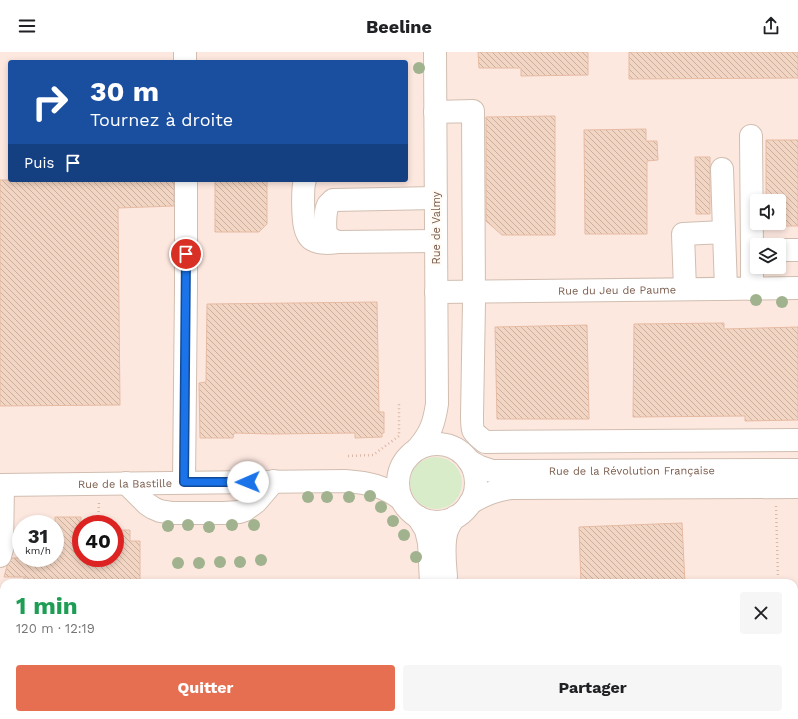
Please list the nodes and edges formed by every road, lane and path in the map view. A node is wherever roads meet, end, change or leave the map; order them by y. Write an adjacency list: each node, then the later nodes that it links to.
1 (435, 52): 2 (street, Rue de Valmy)
2 (436, 112): 8 (street, Rue de Valmy); 20 (street)
3 (751, 136): 10 (street)
4 (722, 169): 9 (street)
5 (186, 182): 32 (street)
6 (304, 182): 12 (street)
7 (400, 189): 8 (street); 12 (street)
8 (436, 198): 11 (street, Rue de Valmy)
9 (724, 232): 17 (street); 18 (street)
10 (754, 238)
11 (436, 241): 12 (street); 21 (street, Rue de Valmy)
12 (338, 242)
13 (786, 250): 14 (street)
14 (798, 250)
15 (753, 274): 19 (street)
16 (798, 288): 19 (street, Rue du Jeu de Paume)
17 (685, 289): 18 (street, Rue du Jeu de Paume); 20 (street, Rue du Jeu de Paume)
18 (726, 289): 19 (street, Rue du Jeu de Paume)
19 (752, 289)
20 (474, 291): 21 (street, Rue du Jeu de Paume); 24 (street)
21 (436, 292): 23 (street, Rue de Valmy)
22 (399, 404): 27 (path)
23 (437, 404): 25 (street, Rue de Valmy); 26 (street, Rue de Valmy)
24 (798, 440)
25 (450, 446): 26 (street); 28 (street)
26 (411, 455): 30 (street, Rue de la Bastille); 37 (street)
27 (348, 456)
28 (469, 461): 29 (street, Rue de la Révolution Française); 38 (street)
29 (798, 470)
30 (345, 480): 31 (street, Rue de la Bastille); 37 (street, Rue de la Bastille)
31 (274, 481): 32 (street, Rue de la Bastille); 33 (street)
32 (184, 482): 33 (street, Rue de la Bastille)
33 (126, 483): 34 (street, Rue de la Bastille)
34 (2, 485): 40 (street)
35 (798, 486): 36 (street, Rue de la Révolution Française)
36 (775, 487): 38 (street, Rue de la Révolution Française); 41 (path)
37 (401, 499): 39 (street)
38 (462, 510): 39 (street); 43 (street)
39 (418, 517): 42 (street)
40 (0, 556)
41 (778, 577)
42 (431, 579)
43 (446, 579)

